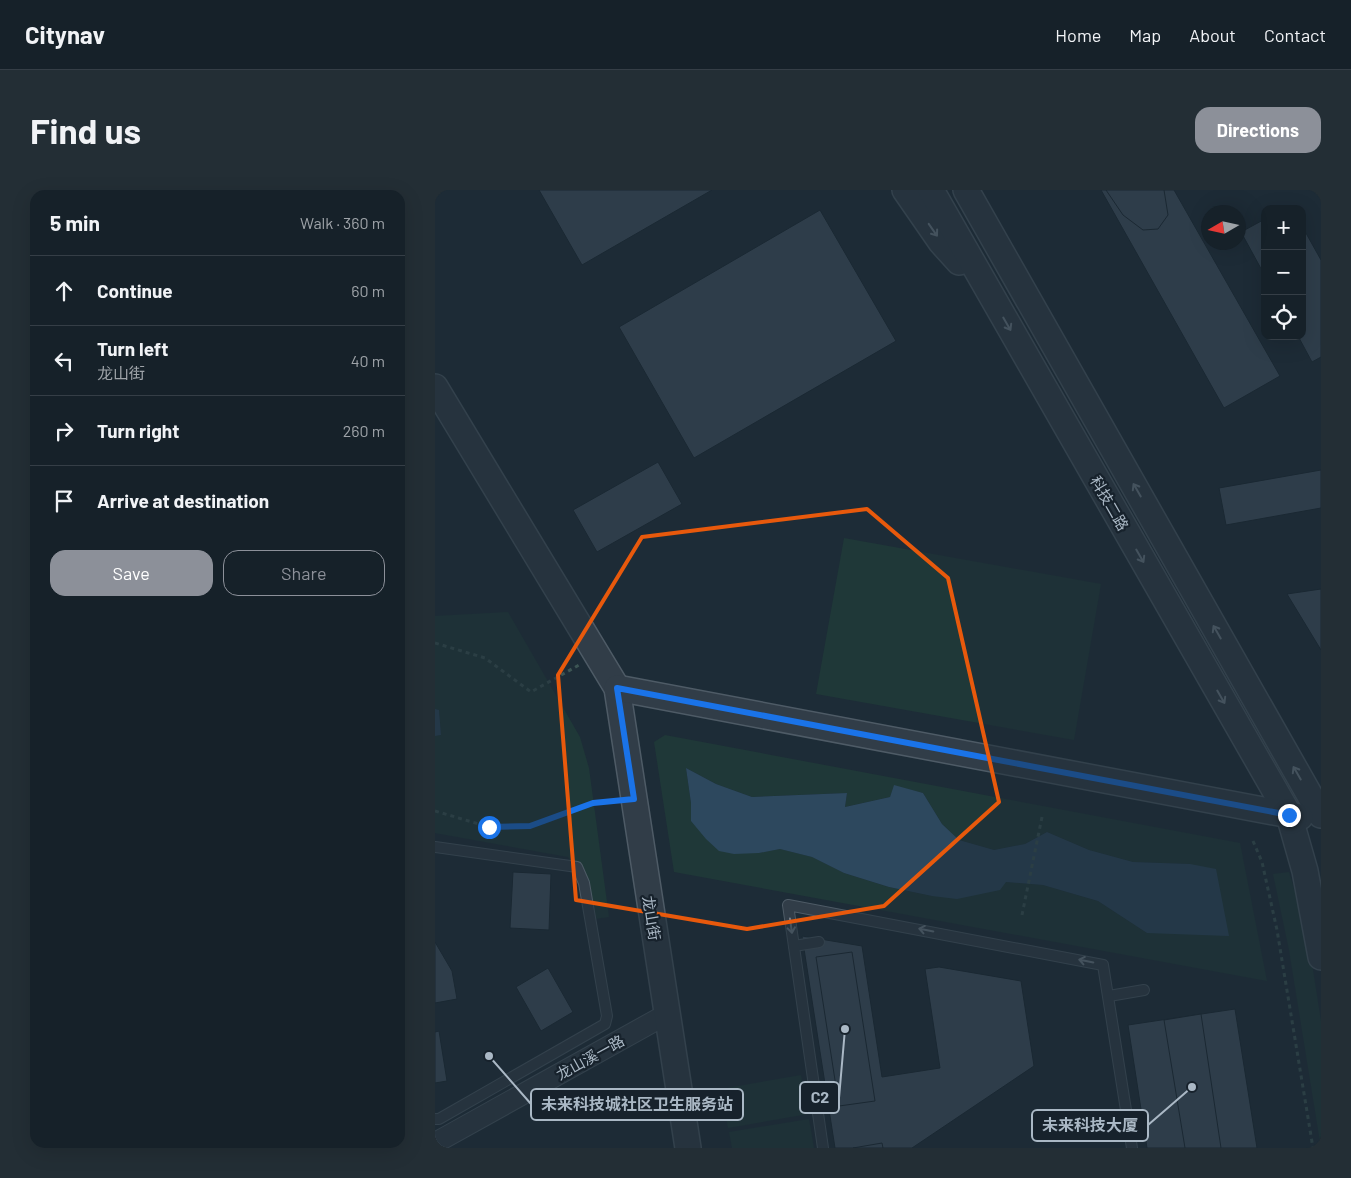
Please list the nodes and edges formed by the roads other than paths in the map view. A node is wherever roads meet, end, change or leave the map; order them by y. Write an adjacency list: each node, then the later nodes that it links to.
1 (905, 190): 6 (street, one-way to 6)
2 (931, 190): 6 (street, 科技二路)
3 (966, 190): 5 (street, 科技二路)
4 (983, 190): 5 (street)
5 (1017, 280): 10 (street, 科技二路, one-way to 5)
6 (991, 296): 9 (street, 科技二路, one-way to 9)
7 (435, 387): 8 (street)
8 (617, 688): 9 (street); 18 (street, 龙山街)
9 (1289, 815): 11 (street); 15 (street, 科技二路)
10 (1321, 816)
11 (1321, 820)
12 (435, 847): 19 (lane)
13 (819, 942): 14 (lane)
14 (794, 946): 17 (lane, one-way to 14); 22 (lane)
15 (1321, 957)
16 (1144, 990): 17 (lane)
17 (1109, 996): 23 (lane)
18 (667, 1014): 20 (street, 龙山溪一路); 21 (street, 龙山街)
19 (435, 1119)
20 (435, 1143)
21 (688, 1148)
22 (823, 1148)
23 (1131, 1148)

